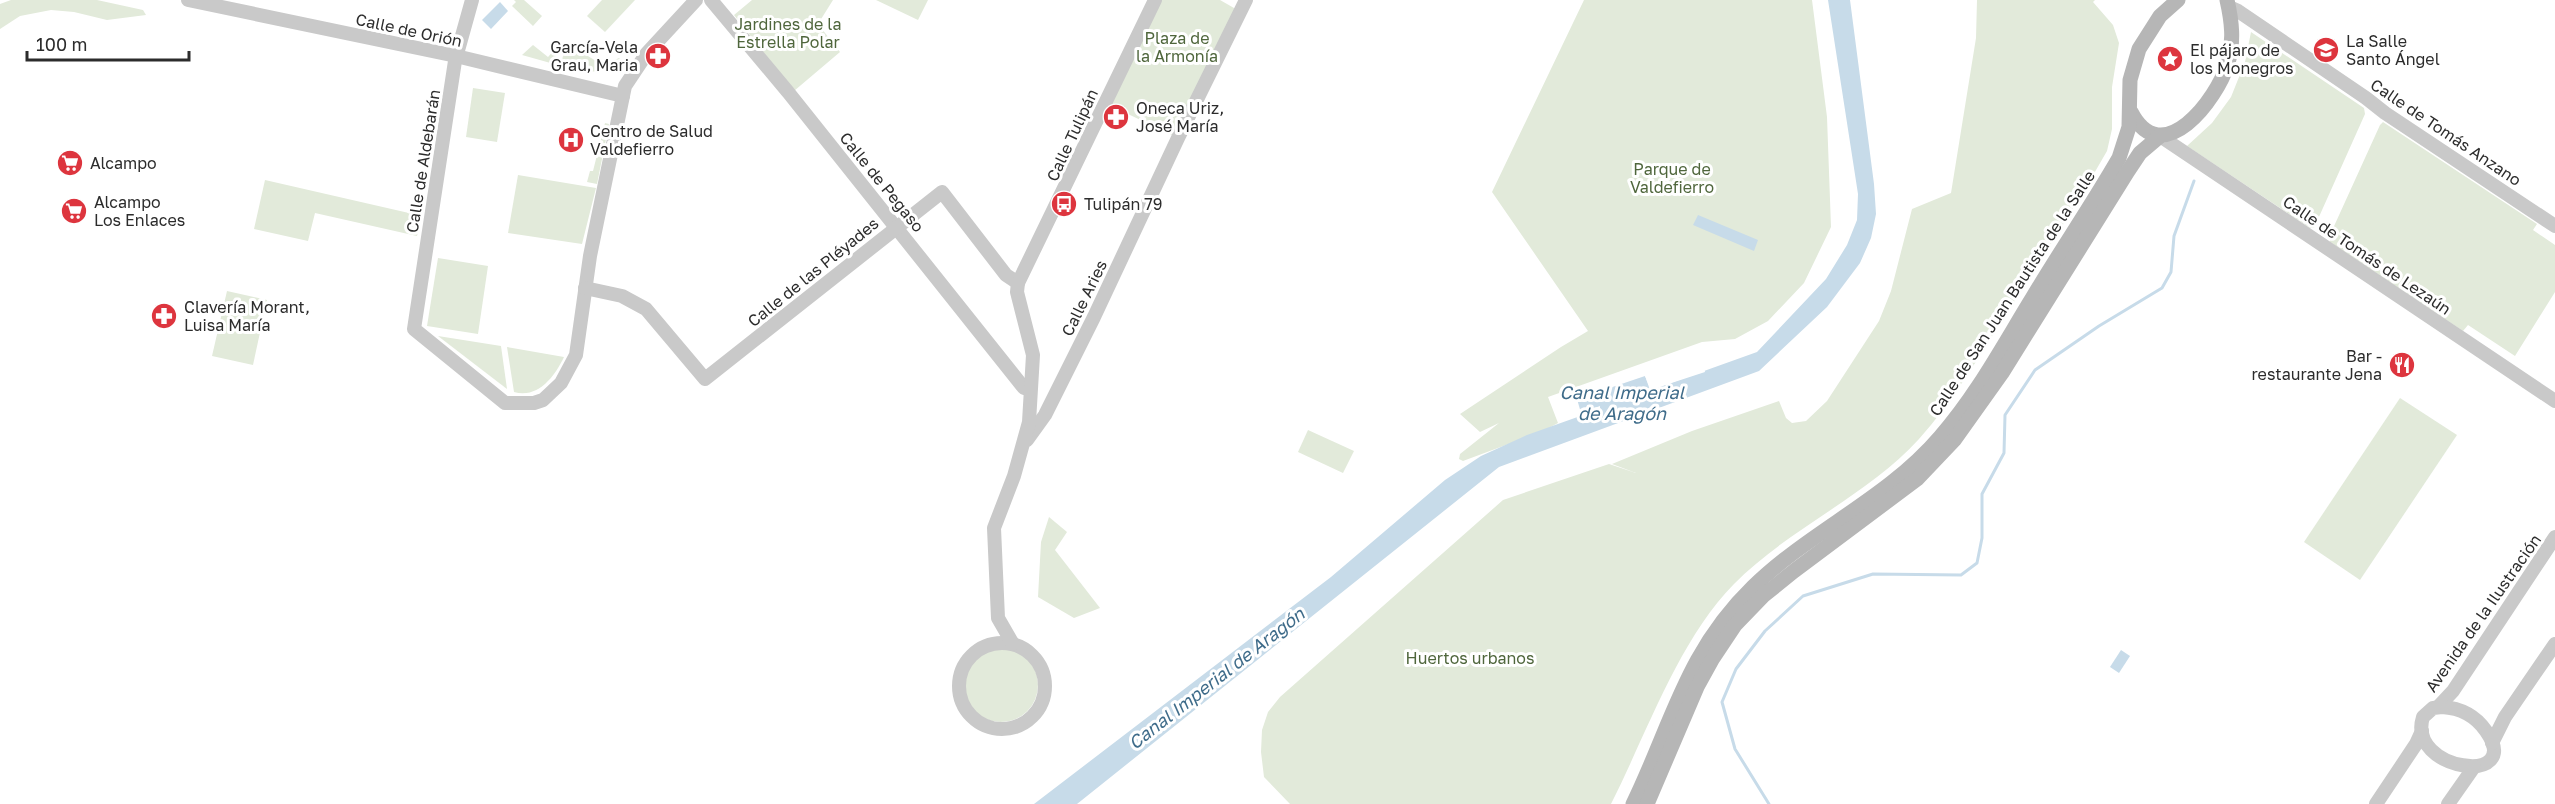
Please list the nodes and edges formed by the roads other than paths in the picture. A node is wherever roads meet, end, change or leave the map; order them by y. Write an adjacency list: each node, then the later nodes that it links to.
1 (188, 0): 9 (street, Calle de Orión)
2 (472, 0): 9 (street, Calle de Aldebarán)
3 (696, 0): 10 (street)
4 (711, 0): 13 (street, Calle de Pegaso)
5 (1155, 0): 15 (street, Calle Tulipán)
6 (1246, 0): 19 (street, Calle Aries)
7 (2178, 0): 11 (main road, Calle de San Juan Bautista de la Salle)
8 (2226, 3): 12 (main road, Calle de San Juan Bautista de la Salle); 14 (street, Calle de Tomás Anzano)
9 (456, 56): 10 (street, Calle de Orión); 16 (street, Calle de Aldebarán)
10 (623, 96): 16 (street)
11 (2131, 112): 12 (main road); 29 (main road, Calle de San Juan Bautista de la Salle)
12 (2160, 136): 18 (street, Calle de Tomás de Lezaún); 30 (main road, Calle de San Juan Bautista de la Salle)
13 (897, 226): 15 (street, Calle de las Pléyades); 16 (street, Calle de las Pléyades); 17 (street, Calle de Pegaso)
14 (2555, 226)
15 (1017, 283): 17 (street)
16 (585, 288)
17 (1027, 392): 19 (street)
18 (2555, 401)
19 (1034, 423): 21 (street, Calle Aries)
20 (2555, 537): 25 (street, Avenida de la Ilustración)
21 (998, 618): 22 (street, Calle Aries); 24 (street, Calle Aries)
22 (1013, 644): 24 (street); 24 (street)
23 (2555, 644): 27 (street)
24 (987, 645)
25 (2438, 707): 26 (street); 27 (street)
26 (2422, 731): 28 (street); 31 (street)
27 (2492, 743): 28 (street)
28 (2474, 767): 32 (street)
29 (1633, 804)
30 (1647, 804)
31 (2376, 804)
32 (2448, 804)

